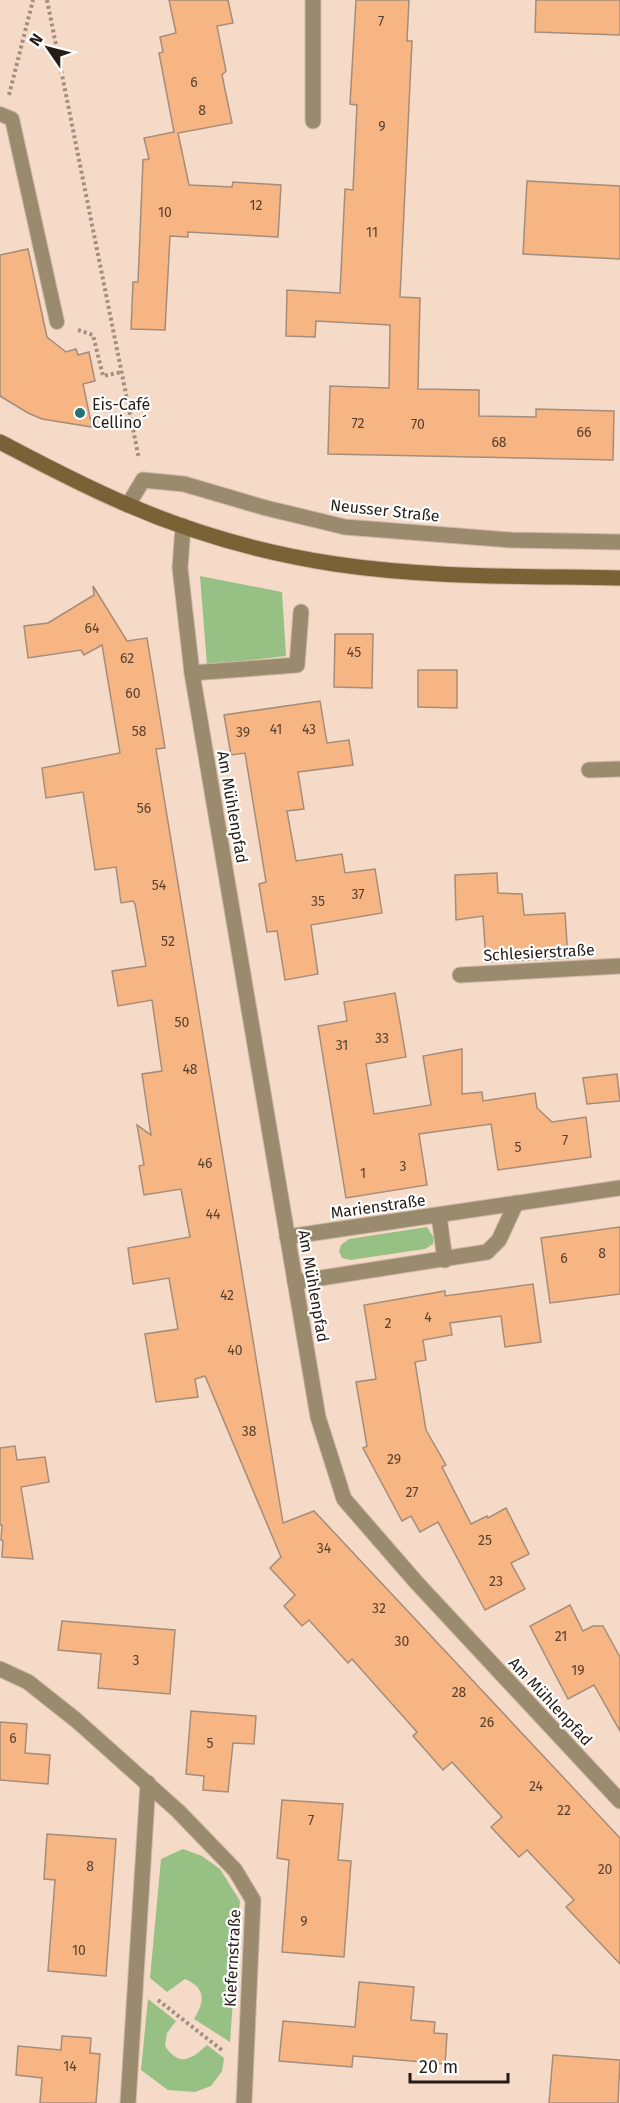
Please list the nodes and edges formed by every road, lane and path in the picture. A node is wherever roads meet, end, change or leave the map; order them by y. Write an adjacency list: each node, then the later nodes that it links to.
1 (33, 0): 4 (path)
2 (47, 0): 7 (path)
3 (313, 0): 5 (street)
4 (2, 115): 6 (lane)
5 (313, 121)
6 (57, 322): 7 (path)
7 (122, 372): 9 (path)
8 (0, 442): 10 (main road)
9 (143, 480): 10 (street); 12 (street, Neusser Straße)
10 (128, 505): 11 (main road)
11 (183, 526): 13 (main road); 15 (street, Am Mühlenpfad)
12 (620, 542)
13 (620, 578)
14 (301, 612): 15 (street)
15 (192, 673): 23 (street, Am Mühlenpfad)
16 (620, 769): 17 (street)
17 (589, 770)
18 (620, 966): 19 (street, Schlesierstraße)
19 (460, 975)
20 (620, 1188): 21 (street, Marienstraße)
21 (516, 1203): 22 (street, Marienstraße); 24 (street)
22 (439, 1216): 23 (street, Marienstraße); 24 (street, Marienstraße)
23 (287, 1237): 25 (street, Am Mühlenpfad)
24 (445, 1260): 25 (street)
25 (295, 1282): 28 (street, Am Mühlenpfad)
26 (0, 1669): 27 (street, Kiefernstraße)
27 (148, 1784): 29 (street); 30 (street, Kiefernstraße)
28 (620, 1801)
29 (136, 1983): 30 (path); 31 (street)
30 (245, 2068): 32 (street, Kiefernstraße)
31 (128, 2103)
32 (244, 2103)

